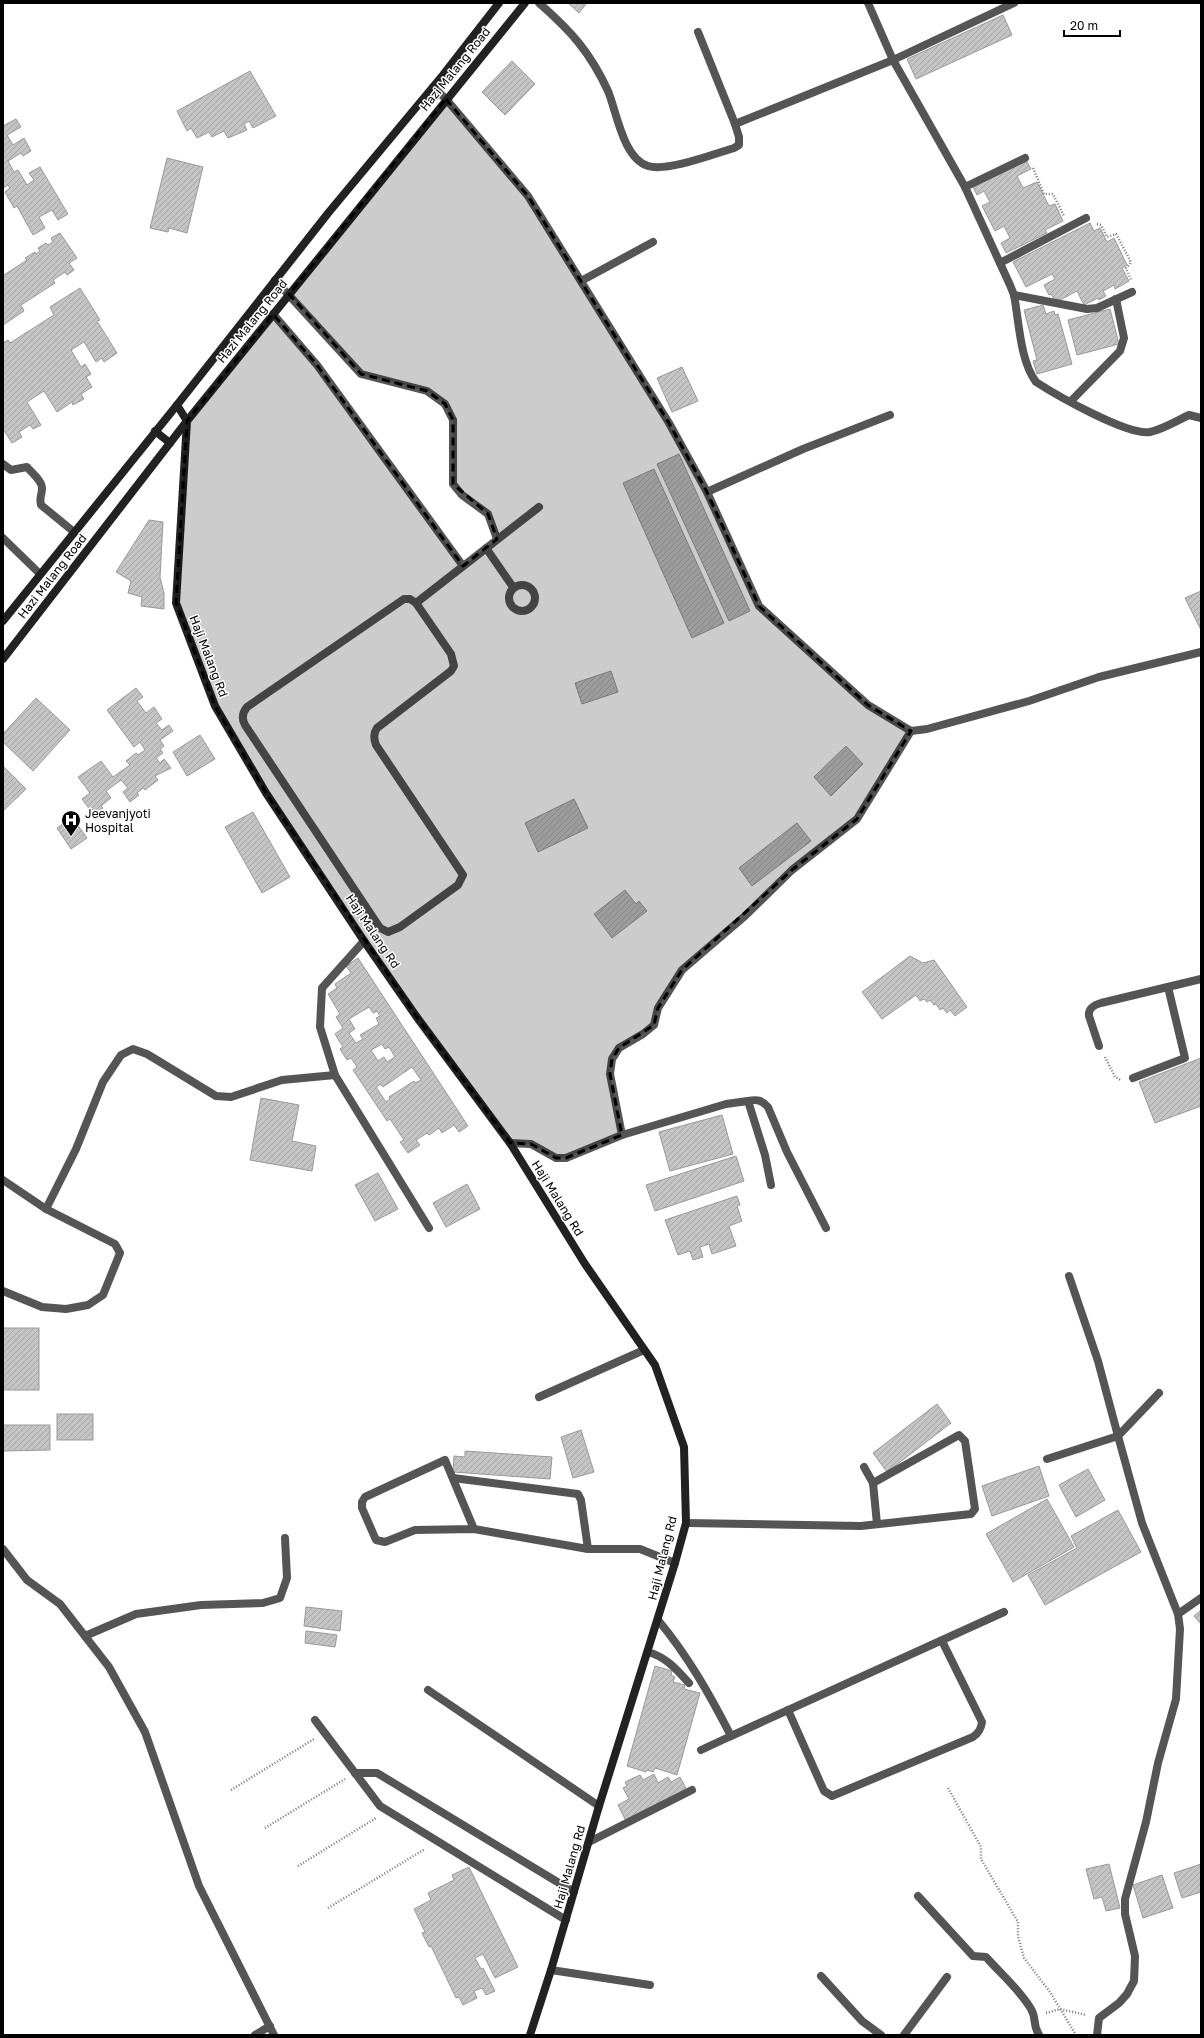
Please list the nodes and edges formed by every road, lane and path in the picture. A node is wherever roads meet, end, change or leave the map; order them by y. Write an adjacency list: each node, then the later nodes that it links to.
1 (499, 3): 8 (street, Hazi Malang Road)
2 (525, 3): 9 (street, Hazi Malang Road)
3 (539, 3): 10 (street)
4 (868, 3): 7 (street)
5 (1014, 3): 7 (street)
6 (698, 32): 10 (street)
7 (893, 60): 10 (street); 12 (street)
8 (433, 86): 9 (street); 17 (street, Hazi Malang Road)
9 (446, 99): 18 (street); 20 (street, Hazi Malang Road)
10 (735, 124)
11 (1025, 158): 12 (street); 14 (path)
12 (965, 187): 16 (street)
13 (1086, 218): 14 (street); 19 (path)
14 (1070, 226): 16 (street)
15 (653, 242): 18 (street)
16 (1000, 263): 21 (street)
17 (275, 280): 20 (street); 25 (street, Hazi Malang Road)
18 (581, 281): 32 (street)
19 (1132, 292): 22 (street)
20 (289, 294): 23 (street, Hazi Malang Road); 36 (street)
21 (1014, 295): 22 (street); 24 (street)
22 (1116, 299): 24 (street)
23 (273, 314): 28 (street, Hazi Malang Road); 38 (street)
24 (1071, 401): 27 (street)
25 (177, 405): 28 (street); 29 (street, Hazi Malang Road)
26 (890, 415): 32 (street)
27 (1201, 418)
28 (187, 421): 30 (street, Hazi Malang Road); 46 (street, Haji Malang Rd)
29 (155, 432): 30 (street); 34 (street, Hazi Malang Road)
30 (170, 443): 44 (street, Hazi Malang Road)
31 (3, 464): 34 (street)
32 (707, 492): 45 (street)
33 (539, 507): 36 (street)
34 (74, 532): 39 (street, Hazi Malang Road)
35 (3, 538): 39 (street)
36 (497, 539): 37 (street)
37 (486, 548): 38 (street); 40 (street)
38 (463, 566): 41 (street)
39 (40, 574): 42 (street, Hazi Malang Road)
40 (513, 587)
41 (416, 603): 41 (street)
42 (3, 621)
43 (1201, 652): 45 (street)
44 (3, 659)
45 (911, 731): 53 (street)
46 (364, 941): 50 (street); 54 (street, Haji Malang Rd)
47 (1201, 980): 48 (street)
48 (1168, 987): 49 (street); 51 (street)
49 (1099, 1046): 51 (path)
50 (335, 1075): 57 (street); 58 (street)
51 (1133, 1078)
52 (748, 1101): 53 (street); 56 (street); 59 (street)
53 (622, 1135): 54 (street)
54 (510, 1143): 62 (street, Haji Malang Rd)
55 (3, 1180): 57 (street)
56 (771, 1185)
57 (46, 1209): 61 (street)
58 (429, 1228)
59 (826, 1228)
60 (1068, 1276): 65 (street)
61 (3, 1291)
62 (644, 1350): 64 (street); 70 (street, Haji Malang Rd)
63 (1159, 1393): 65 (street)
64 (538, 1397)
65 (1118, 1436): 66 (street); 79 (street)
66 (1047, 1459)
67 (864, 1467): 69 (street)
68 (453, 1478): 72 (street); 72 (street); 75 (street)
69 (873, 1483): 71 (street); 71 (street)
70 (686, 1523): 71 (street); 76 (street, Haji Malang Rd)
71 (877, 1524)
72 (474, 1529): 75 (street)
73 (285, 1538): 81 (street)
74 (3, 1548): 81 (street)
75 (588, 1548): 76 (street)
76 (675, 1563): 80 (street, Haji Malang Rd)
77 (1201, 1598): 79 (street)
78 (1004, 1612): 82 (street)
79 (1178, 1614): 110 (street)
80 (658, 1620): 83 (street, Haji Malang Rd); 89 (street)
81 (85, 1636): 112 (street)
82 (942, 1640): 86 (street); 86 (street)
83 (648, 1652): 84 (street); 95 (street, Haji Malang Rd)
84 (689, 1683)
85 (428, 1690): 95 (street)
86 (788, 1710): 89 (street)
87 (315, 1720): 88 (street)
88 (324, 1733): 91 (street); 93 (path)
89 (731, 1736): 90 (street)
90 (701, 1750)
91 (355, 1773): 96 (street); 97 (path); 101 (street)
92 (948, 1788): 109 (path)
93 (231, 1790)
94 (692, 1790): 99 (street)
95 (599, 1806): 99 (street, Haji Malang Rd)
96 (387, 1811): 98 (street); 100 (path)
97 (265, 1828)
98 (437, 1842): 103 (path); 104 (street)
99 (589, 1842): 101 (street, Haji Malang Rd)
100 (298, 1866)
101 (574, 1892): 104 (street, Haji Malang Rd)
102 (918, 1896): 111 (street)
103 (328, 1908)
104 (566, 1920): 105 (street, Haji Malang Rd)
105 (551, 1970): 108 (street); 115 (street, Haji Malang Rd)
106 (821, 1976): 116 (street)
107 (947, 1977): 117 (street)
108 (650, 1985)
109 (1060, 2009): 110 (path); 111 (path); 119 (path)
110 (1100, 2018): 120 (street)
111 (1035, 2019): 118 (street)
112 (270, 2026): 113 (street); 114 (street)
113 (255, 2035)
114 (274, 2035)
115 (530, 2035)
116 (881, 2035)
117 (904, 2035)
118 (1039, 2035)
119 (1076, 2035)
120 (1097, 2035)

